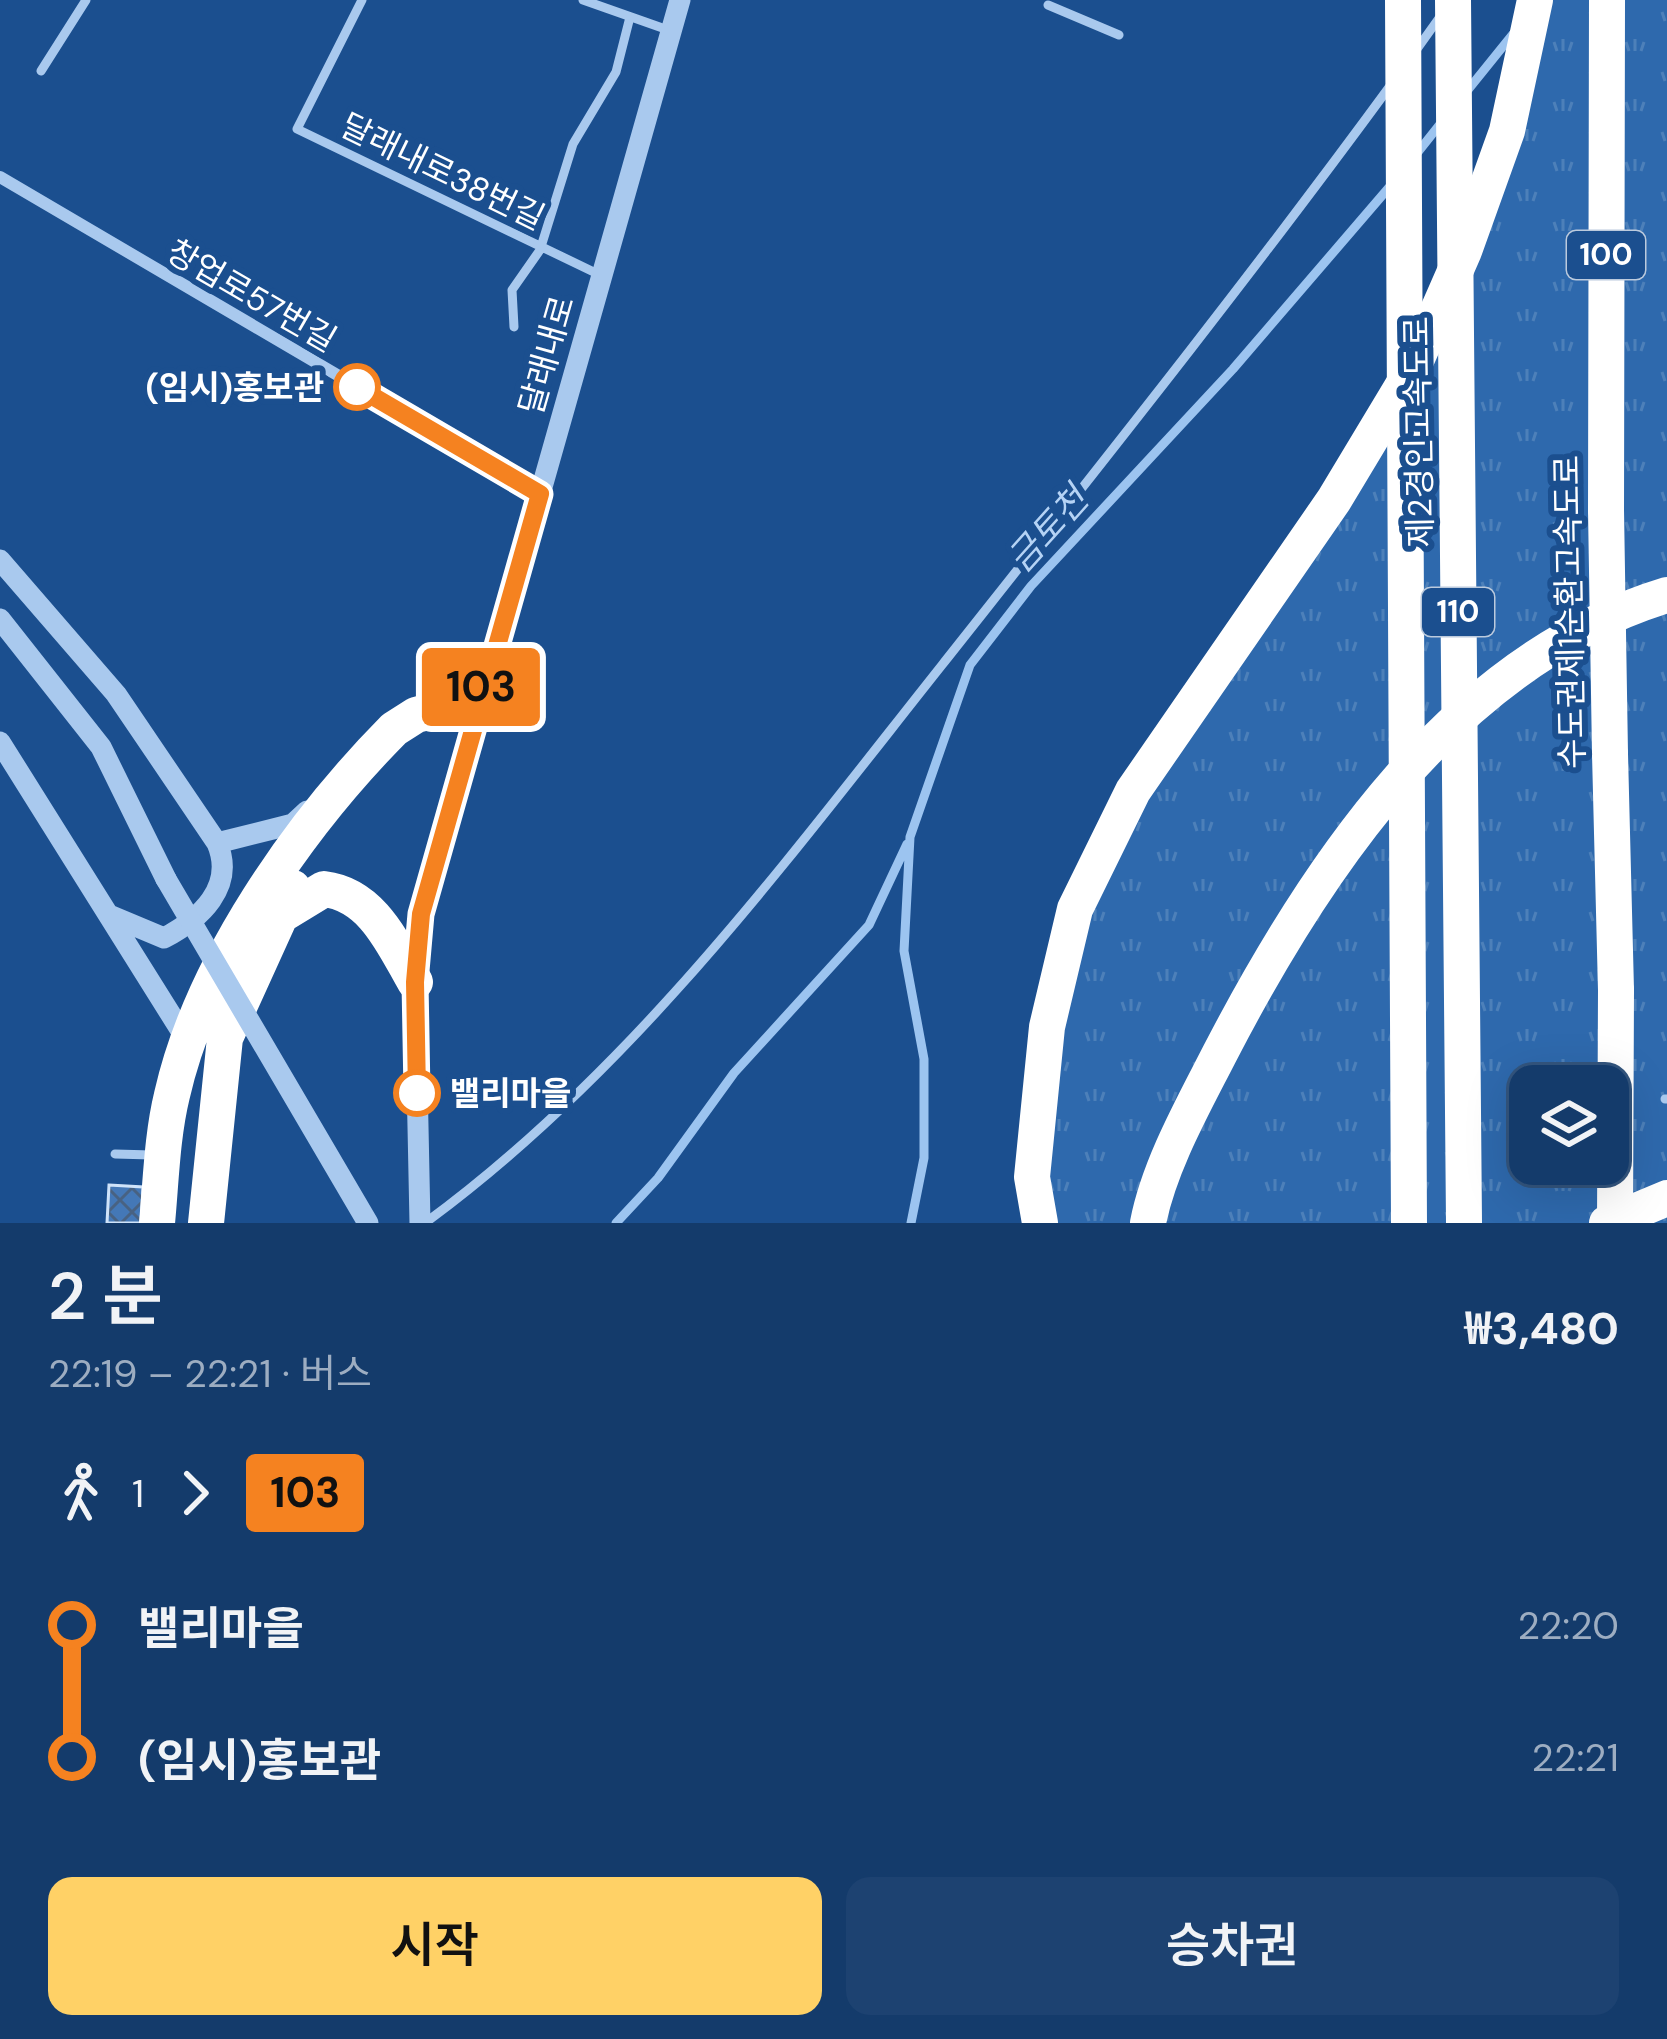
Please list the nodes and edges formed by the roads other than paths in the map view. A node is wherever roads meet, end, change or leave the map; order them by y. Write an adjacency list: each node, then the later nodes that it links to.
1 (86, 0): 13 (lane)
2 (362, 0): 15 (lane, 달래내로38번길)
3 (583, 0): 10 (lane)
4 (680, 0): 11 (street, 달래내로)
5 (1403, 0): 39 (highway, 제2경인고속도로 / 110, bridge)
6 (1453, 0): 36 (lane); 40 (highway, 제2경인고속도로 / 110, bridge)
7 (1534, 0): 37 (highway, bridge)
8 (1607, 0): 41 (highway, 수도권제1순환고속도로 / 100, bridge)
9 (1048, 5): 12 (lane)
10 (630, 17): 11 (lane); 15 (lane)
11 (671, 31): 16 (street, 달래내로)
12 (1119, 35)
13 (41, 71)
14 (0, 177): 18 (street, 창업로57번길)
15 (540, 250): 16 (lane, 달래내로38번길); 17 (lane)
16 (603, 277): 18 (street, 달래내로)
17 (514, 327)
18 (540, 494): 22 (street, 달래내로)
19 (0, 560): 25 (street)
20 (1667, 595): 38 (highway)
21 (0, 619): 35 (street, bridge)
22 (478, 699): 24 (highway); 27 (highway); 28 (street, 달래내로)
23 (0, 742): 26 (street)
24 (357, 767): 25 (street); 29 (highway)
25 (217, 843): 26 (street)
26 (109, 915): 29 (street)
27 (275, 920): 28 (highway); 34 (highway)
28 (415, 982): 36 (street, 달래내로)
29 (188, 1042): 31 (highway)
30 (115, 1154): 31 (lane)
31 (164, 1155): 33 (highway)
32 (1667, 1198): 41 (highway)
33 (158, 1223)
34 (206, 1223)
35 (368, 1223)
36 (422, 1223)
37 (1040, 1223)
38 (1148, 1223)
39 (1409, 1223)
40 (1464, 1223)
41 (1611, 1223)

